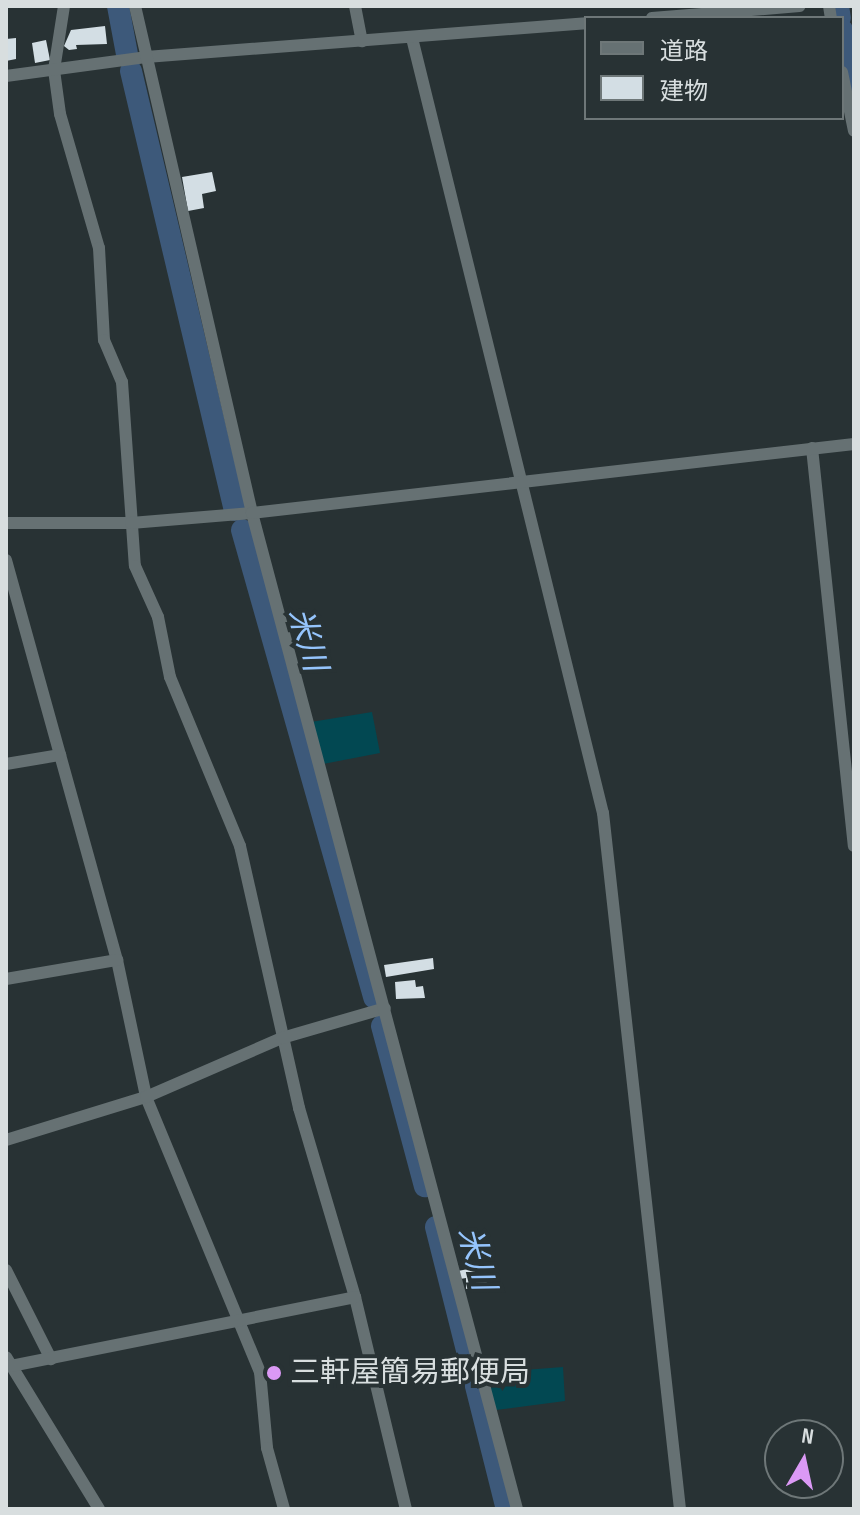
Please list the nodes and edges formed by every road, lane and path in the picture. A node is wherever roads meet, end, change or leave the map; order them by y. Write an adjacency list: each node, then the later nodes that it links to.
1 (64, 6): 10 (street)
2 (135, 6): 9 (street)
3 (355, 6): 8 (street)
4 (800, 6): 5 (street)
5 (677, 16)
6 (584, 23): 7 (street)
7 (412, 38): 8 (street); 16 (street)
8 (362, 41): 9 (street)
9 (146, 57): 10 (street); 17 (street)
10 (54, 70): 11 (street); 19 (street)
11 (6, 76)
12 (844, 82): 13 (street)
13 (854, 131)
14 (854, 444): 15 (street)
15 (812, 448): 16 (street); 23 (street)
16 (523, 480): 17 (street); 39 (street)
17 (252, 513): 19 (street); 26 (street)
18 (6, 523): 19 (street)
19 (131, 523): 27 (street)
20 (6, 560): 21 (street)
21 (60, 755): 22 (street); 24 (street)
22 (6, 764)
23 (854, 846)
24 (117, 960): 25 (street); 28 (street)
25 (6, 979)
26 (385, 1008): 27 (street); 38 (street)
27 (282, 1038): 28 (street); 31 (street)
28 (146, 1097): 29 (street); 32 (street)
29 (6, 1140)
30 (6, 1270): 33 (street)
31 (355, 1297): 32 (street); 37 (street)
32 (241, 1322): 33 (street); 36 (street)
33 (51, 1359): 34 (street)
34 (9, 1362): 35 (street)
35 (99, 1509)
36 (284, 1509)
37 (406, 1509)
38 (517, 1509)
39 (680, 1509)

